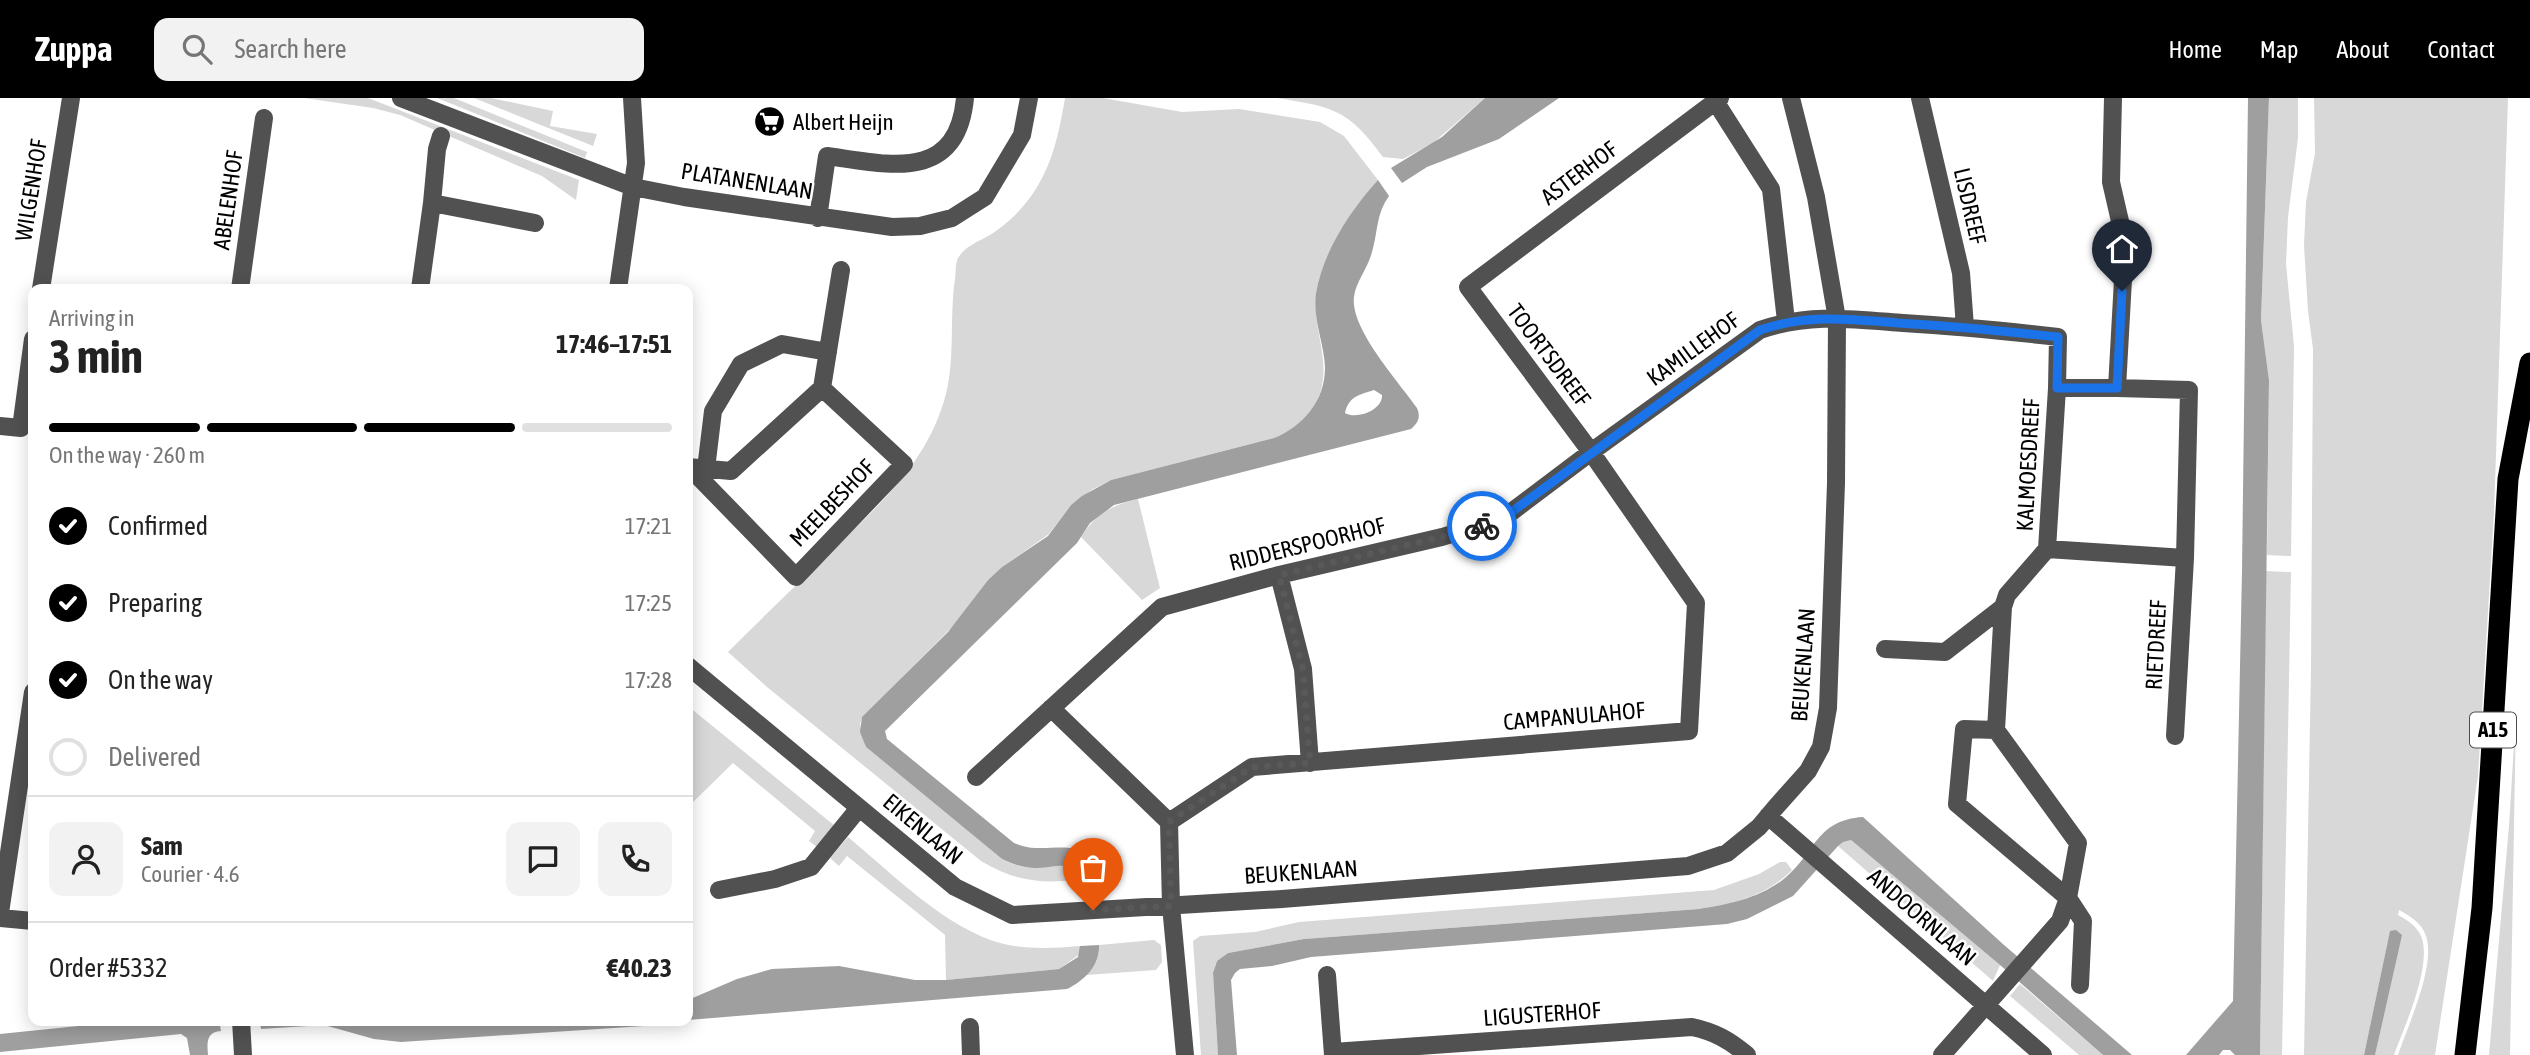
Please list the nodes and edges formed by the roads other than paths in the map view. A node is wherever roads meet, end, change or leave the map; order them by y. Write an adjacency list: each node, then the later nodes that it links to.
1 (71, 98): 17 (street, WILGENHOF)
2 (401, 98): 12 (street, PLATANENLAAN)
3 (632, 98): 12 (street)
4 (965, 98): 14 (street)
5 (1029, 98): 14 (street, PLATANENLAAN)
6 (1791, 98): 22 (street, BEUKENLAAN)
7 (1920, 98): 24 (street, LISDREEF)
8 (2113, 98): 30 (street)
9 (1717, 100): 21 (street, ASTERHOF); 23 (street)
10 (264, 118): 18 (street, ABELENHOF)
11 (441, 136): 13 (street)
12 (633, 187): 14 (street, PLATANENLAAN); 20 (street)
13 (432, 203): 15 (street); 19 (street)
14 (818, 218)
15 (535, 223)
16 (841, 270): 25 (street)
17 (42, 284)
18 (241, 284)
19 (420, 284)
20 (619, 284)
21 (1468, 288): 32 (street, TOORTSDREEF)
22 (1837, 319): 23 (street, KAMILLEHOF); 24 (street); 47 (street, BEUKENLAAN)
23 (1786, 321): 32 (street, KAMILLEHOF)
24 (1965, 327): 29 (street)
25 (828, 352): 28 (street); 33 (street)
26 (2530, 363): 66 (highway, A15)
27 (28, 376): 31 (street)
28 (822, 387): 33 (street); 33 (street, MEELBESHOF)
29 (2057, 388): 30 (street); 34 (street, KALMOESDREEF)
30 (2117, 388): 35 (street, RIETDREEF)
31 (0, 426)
32 (1591, 452): 36 (street, RIDDERSPOORHOF); 44 (street, CAMPANULAHOF)
33 (694, 468)
34 (2047, 549): 35 (street); 37 (street, KALMOESDREEF)
35 (2185, 558): 43 (street, RIETDREEF)
36 (1279, 575): 40 (street, RIDDERSPOORHOF); 44 (street)
37 (2003, 607): 38 (street, KALMOESDREEF); 42 (street)
38 (1885, 649)
39 (693, 670): 46 (street, EIKENLAAN)
40 (1051, 708): 45 (street, RIDDERSPOORHOF); 48 (street)
41 (28, 726): 52 (street)
42 (1996, 730): 50 (street); 50 (street)
43 (2175, 736)
44 (1310, 763): 48 (street, CAMPANULAHOF)
45 (975, 777)
46 (859, 808): 49 (street); 51 (street, EIKENLAAN)
47 (1768, 816): 51 (street, BEUKENLAAN); 56 (street, ANDOORNLAAN)
48 (1169, 822): 51 (street)
49 (719, 890)
50 (2068, 898): 55 (street); 56 (street)
51 (1171, 906): 62 (street)
52 (0, 916): 53 (street)
53 (28, 920)
54 (1326, 975): 59 (street, LIGUSTERHOF)
55 (2080, 985)
56 (1985, 1004): 64 (street); 65 (street, ANDOORNLAAN)
57 (241, 1026): 60 (street)
58 (970, 1027): 61 (street)
59 (1333, 1054): 63 (street, LIGUSTERHOF)
60 (243, 1055)
61 (971, 1055)
62 (1185, 1055)
63 (1747, 1055)
64 (1942, 1055)
65 (2043, 1055)
66 (2465, 1055)

